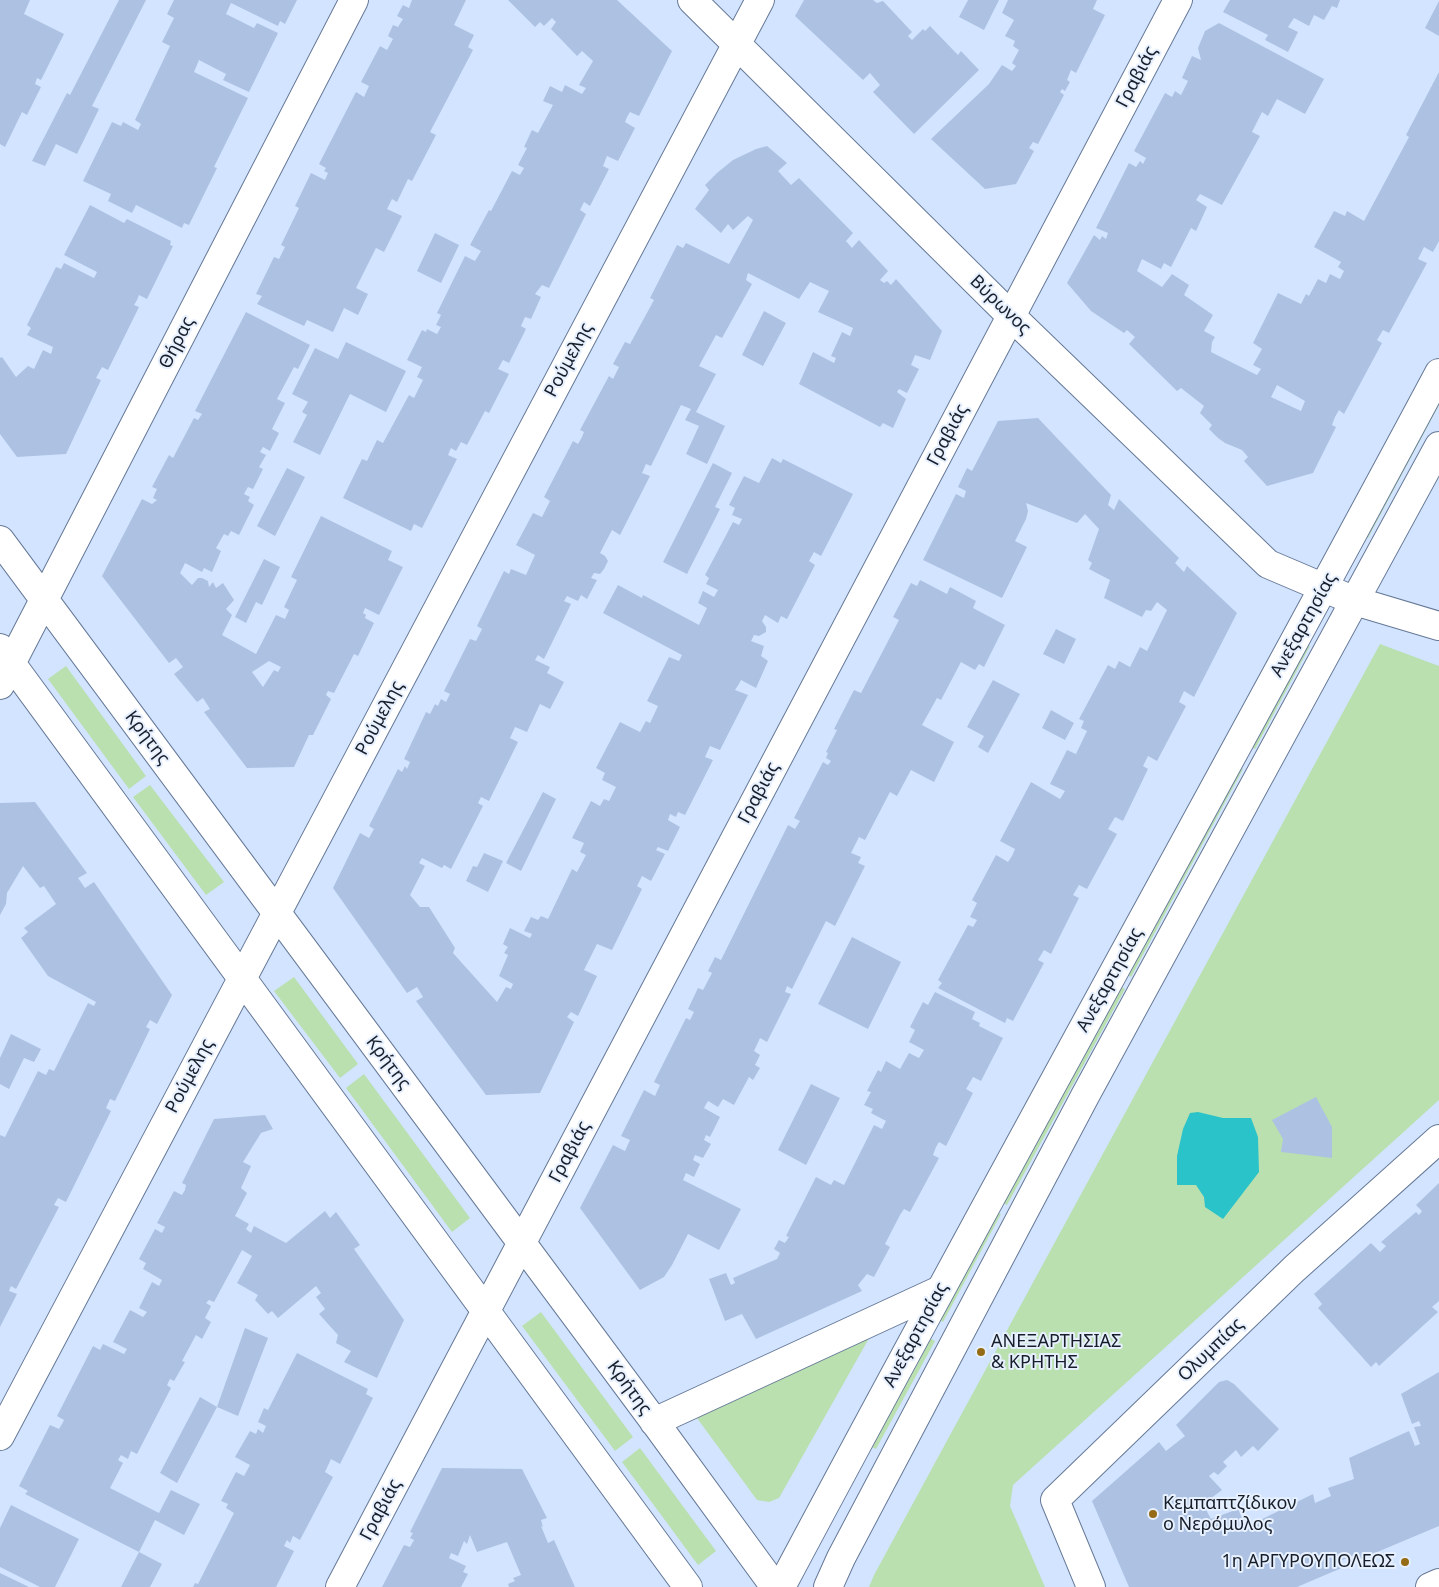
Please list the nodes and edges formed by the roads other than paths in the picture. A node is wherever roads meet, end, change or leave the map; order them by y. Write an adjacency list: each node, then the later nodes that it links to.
1 (354, 0): 11 (street, Θήρας)
2 (692, 0): 5 (street, Βύρωνος)
3 (760, 0): 5 (street, Ρούμελης)
4 (1178, 0): 6 (street, Γραβιάς)
5 (736, 44): 6 (street, Βύρωνος); 15 (street, Ρούμελης)
6 (1011, 316): 10 (street, Βύρωνος); 18 (street, Γραβιάς)
7 (1439, 373): 10 (street, Ανεξαρτησίας)
8 (1439, 446): 12 (street, Ανεξαρτησίας)
9 (0, 540): 11 (street, Κρήτης)
10 (1324, 589): 12 (street, Βύρωνος); 19 (street, Ανεξαρτησίας)
11 (44, 600): 14 (street, Θήρας); 15 (street, Κρήτης)
12 (1355, 602): 13 (street, Βύρωνος); 28 (street, Ανεξαρτησίας)
13 (1439, 626)
14 (4, 665): 16 (street)
15 (277, 912): 16 (street, Ρούμελης); 18 (street, Κρήτης)
16 (242, 978): 20 (street); 22 (street, Ρούμελης)
17 (1439, 1139): 29 (street, Ολυμπίας)
18 (522, 1242): 20 (street, Γραβιάς); 21 (street, Κρήτης)
19 (940, 1290): 21 (street); 27 (street, Ανεξαρτησίας)
20 (486, 1310): 24 (street, Γραβιάς); 25 (street)
21 (654, 1422): 26 (street, Κρήτης)
22 (0, 1436)
23 (1439, 1583): 30 (street)
24 (340, 1587)
25 (688, 1587)
26 (775, 1587)
27 (781, 1587)
28 (828, 1587)
29 (1091, 1587)
30 (1430, 1587)

